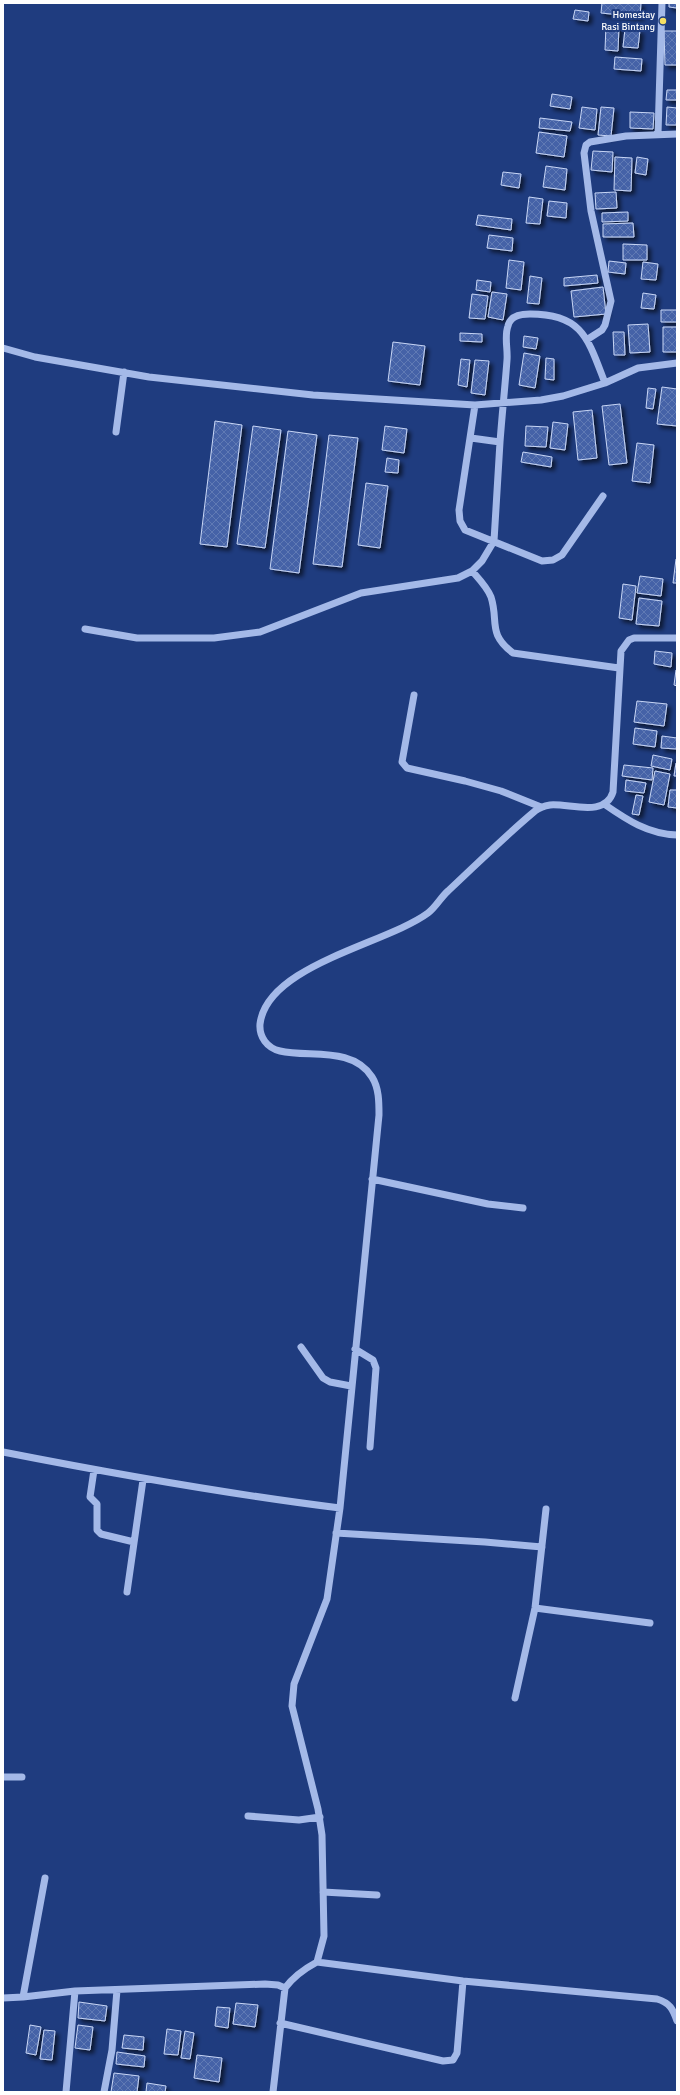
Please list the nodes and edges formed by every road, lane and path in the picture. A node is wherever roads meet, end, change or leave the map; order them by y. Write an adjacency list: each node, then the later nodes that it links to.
1 (662, 3): 2 (street)
2 (658, 134): 3 (street); 4 (street)
3 (677, 134)
4 (588, 339): 8 (street); 9 (street)
5 (3, 348): 7 (street)
6 (677, 363): 8 (street)
7 (124, 372): 10 (street); 11 (street)
8 (605, 383): 9 (street)
9 (504, 402): 10 (street); 13 (street)
10 (475, 405): 12 (street)
11 (116, 432)
12 (471, 438): 13 (street); 15 (street)
13 (500, 442): 15 (street)
14 (603, 496): 15 (street)
15 (494, 541): 16 (street)
16 (472, 571): 17 (street); 19 (street)
17 (86, 629)
18 (677, 638): 19 (street)
19 (619, 668): 21 (street)
20 (414, 695): 22 (street)
21 (604, 804): 22 (street); 23 (street)
22 (541, 807): 24 (street)
23 (677, 835)
24 (372, 1179): 25 (street); 27 (street)
25 (523, 1208)
26 (301, 1347): 28 (street)
27 (355, 1349): 28 (street); 29 (street)
28 (351, 1386): 33 (street)
29 (370, 1447)
30 (3, 1452): 31 (street)
31 (94, 1470): 32 (street); 36 (street)
32 (143, 1480): 33 (street); 36 (street)
33 (340, 1508): 35 (street)
34 (546, 1509): 37 (street)
35 (336, 1533): 37 (street); 45 (street)
36 (134, 1542): 38 (street)
37 (542, 1547): 39 (street)
38 (127, 1592)
39 (536, 1608): 40 (street); 41 (street)
40 (650, 1623)
41 (515, 1698)
42 (3, 1777): 43 (street)
43 (22, 1777)
44 (248, 1816): 45 (street)
45 (320, 1816): 47 (street)
46 (45, 1878): 54 (street)
47 (323, 1892): 48 (street); 49 (street)
48 (377, 1895)
49 (317, 1962): 50 (street); 51 (street)
50 (463, 1981): 56 (street); 57 (street)
51 (285, 1988): 52 (street); 57 (street)
52 (117, 1990): 53 (street); 59 (street)
53 (74, 1991): 54 (street); 58 (street)
54 (23, 1997): 55 (street)
55 (3, 1998)
56 (677, 2021)
57 (280, 2023): 60 (street)
58 (66, 2092)
59 (104, 2092)
60 (273, 2092)

